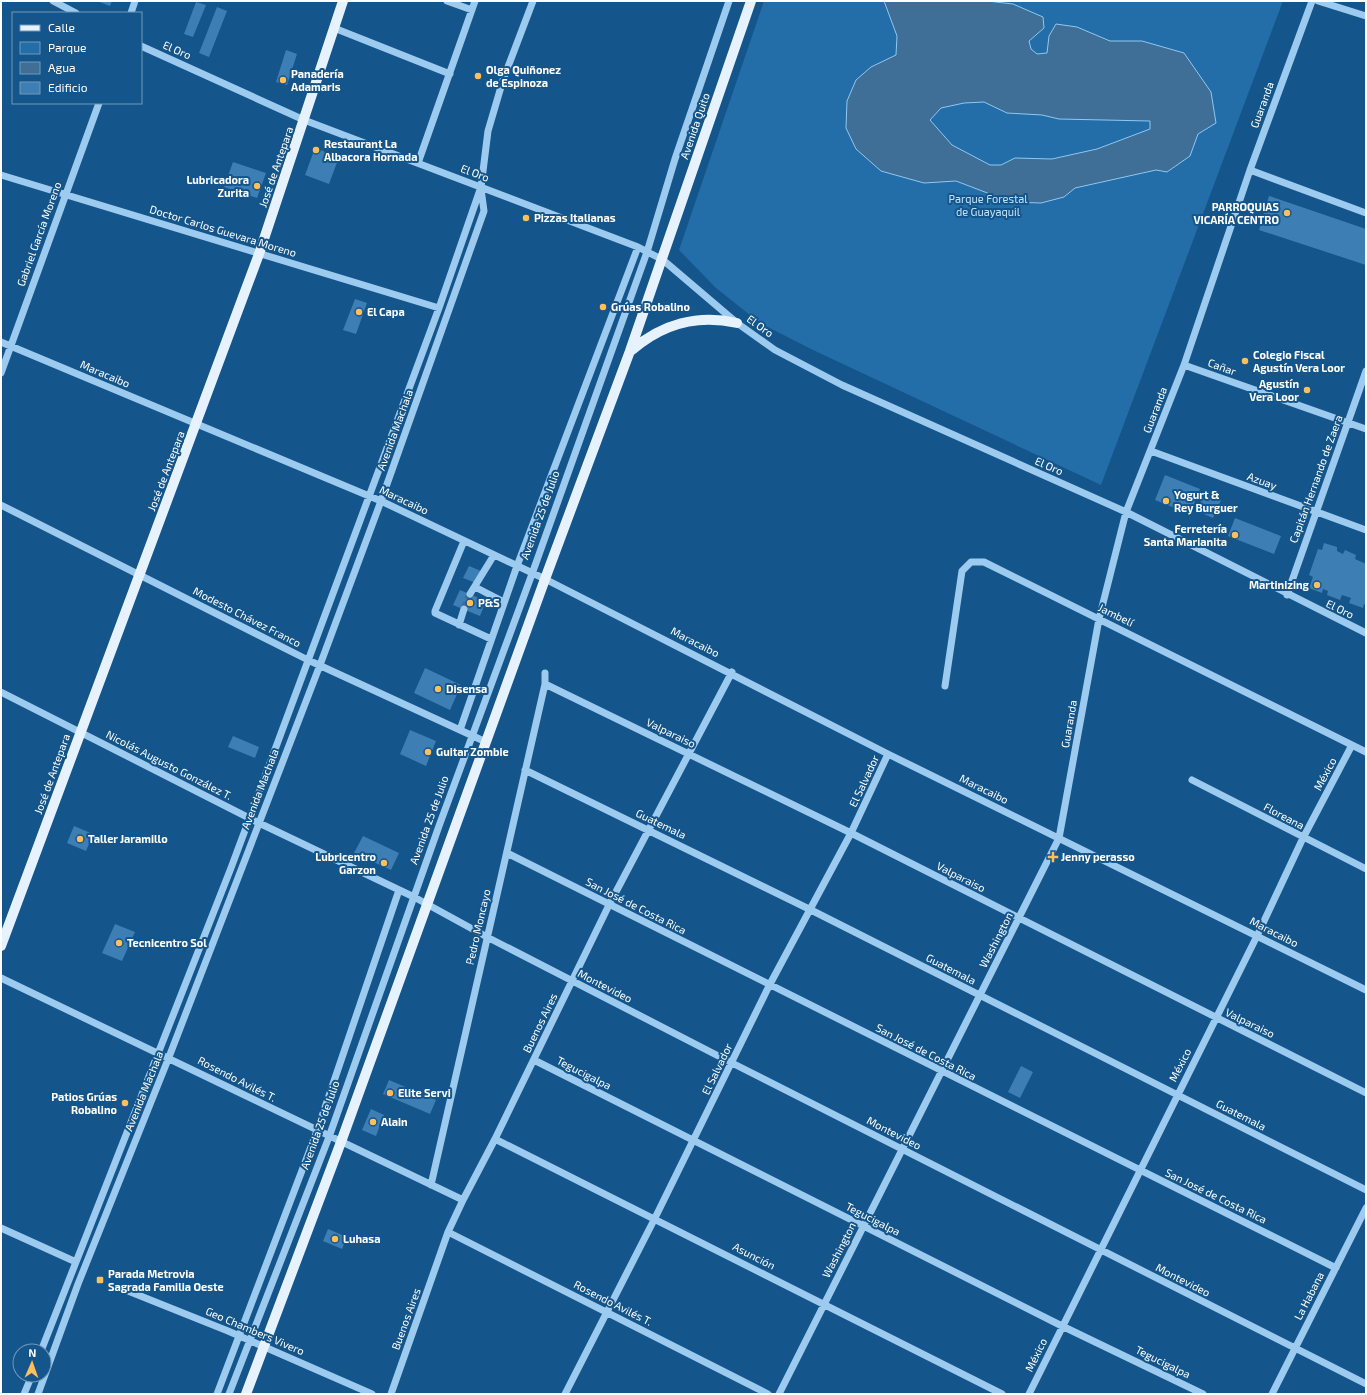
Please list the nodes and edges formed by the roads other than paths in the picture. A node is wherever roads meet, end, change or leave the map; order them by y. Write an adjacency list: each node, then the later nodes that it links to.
1 (53, 1): 12 (street)
2 (135, 1): 13 (street)
3 (343, 1): 15 (main road, José de Antepara)
4 (447, 1): 11 (street)
5 (475, 1): 11 (street)
6 (533, 1): 23 (street, Avenida Machala)
7 (729, 1): 27 (street, Avenida Quito)
8 (751, 1): 29 (main road, Avenida Quito)
9 (1312, 1): 21 (street, Guaranda)
10 (1318, 1): 14 (street)
11 (472, 10): 17 (street)
12 (74, 12)
13 (131, 12)
14 (1366, 16)
15 (334, 28): 17 (street); 19 (main road, José de Antepara)
16 (142, 46): 19 (street, El Oro)
17 (450, 74): 20 (street)
18 (99, 104): 24 (street, Gabriel García Moreno)
19 (304, 120): 20 (street, El Oro); 28 (main road, José de Antepara)
20 (418, 163): 23 (street, El Oro)
21 (1250, 170): 25 (street); 35 (street, Guaranda)
22 (1, 175): 24 (street, Doctor Carlos Guevara Moreno)
23 (481, 187): 26 (street, El Oro); 30 (street, Avenida Machala); 43 (street, Avenida Machala)
24 (65, 195): 28 (street, Doctor Carlos Guevara Moreno); 33 (street, Gabriel García Moreno)
25 (1366, 213)
26 (638, 247): 27 (street, El Oro); 50 (street, Avenida 25 de Julio)
27 (647, 252): 29 (street, El Oro); 51 (street, Avenida 25 de Julio)
28 (259, 254): 30 (street, Doctor Carlos Guevara Moreno); 38 (main road, José de Antepara)
29 (663, 260): 31 (street, El Oro); 34 (main road)
30 (439, 308): 42 (street, Avenida Machala)
31 (737, 323): 34 (main road); 45 (street, El Oro)
32 (1, 342): 33 (street, Maracaibo)
33 (10, 346): 37 (street, Gabriel García Moreno); 38 (street, Maracaibo)
34 (630, 352): 53 (main road)
35 (1184, 364): 39 (street, Cañar); 41 (street, Guaranda)
36 (1366, 371): 39 (street, Capitán Hernando de Zaera)
37 (1, 373)
38 (196, 424): 42 (street, Maracaibo); 52 (main road, José de Antepara)
39 (1348, 424): 40 (street, Cañar); 46 (street, Capitán Hernando de Zaera)
40 (1366, 429)
41 (1151, 451): 45 (street, Guaranda); 46 (street, Azuay)
42 (370, 497): 43 (street, Maracaibo); 63 (street, Avenida Machala)
43 (381, 501): 48 (street, Maracaibo); 64 (street, Avenida Machala)
44 (1, 505): 52 (street, Modesto Chávez Franco)
45 (1126, 512): 56 (street, El Oro); 59 (street, Guaranda)
46 (1316, 512): 47 (street, Azuay); 56 (street, Capitán Hernando de Zaera)
47 (1366, 530)
48 (464, 541): 49 (street, Maracaibo); 60 (street)
49 (494, 555): 50 (street, Maracaibo); 54 (street)
50 (517, 566): 51 (street, Maracaibo); 57 (street, Avenida 25 de Julio)
51 (532, 574): 53 (street, Maracaibo); 72 (street, Avenida 25 de Julio)
52 (140, 575): 63 (street, Modesto Chávez Franco); 71 (main road, José de Antepara)
53 (545, 579): 65 (street, Maracaibo); 73 (main road)
54 (474, 587): 55 (street); 57 (street)
55 (470, 594)
56 (1287, 595): 61 (street, El Oro)
57 (504, 602): 62 (street, Avenida 25 de Julio)
58 (464, 609): 60 (street)
59 (1099, 619): 68 (street, Jambelí); 74 (street, Jambelí); 84 (street, Guaranda)
60 (459, 624): 62 (street)
61 (1366, 633)
62 (491, 639): 70 (street, Avenida 25 de Julio)
63 (308, 660): 64 (street, Modesto Chávez Franco); 80 (street, Avenida Machala)
64 (320, 665): 70 (street, Modesto Chávez Franco); 81 (street, Avenida Machala)
65 (732, 672): 76 (street, Buenos Aires); 77 (street, Maracaibo)
66 (545, 673): 67 (street, Pedro Moncayo)
67 (545, 684): 76 (street, Valparaiso); 78 (street, Pedro Moncayo)
68 (945, 686)
69 (1, 692): 71 (street, Nicolás Augusto González T.)
70 (460, 730): 72 (street, Modesto Chávez Franco)
71 (80, 732): 80 (street, Nicolás Augusto González T.); 96 (main road, José de Antepara)
72 (472, 736): 73 (street, Modesto Chávez Franco); 89 (street, Avenida 25 de Julio)
73 (486, 742): 90 (main road)
74 (1352, 745): 75 (street, Jambelí); 85 (street, México)
75 (1366, 752)
76 (690, 754): 82 (street, Buenos Aires); 83 (street, Valparaiso)
77 (888, 754): 83 (street, El Salvador); 84 (street, Maracaibo)
78 (525, 770): 82 (street, Guatemala); 86 (street, Pedro Moncayo)
79 (1192, 780): 85 (street, Floreana)
80 (249, 818): 81 (street, Nicolás Augusto González T.); 103 (street, Avenida Machala)
81 (259, 823): 88 (street, Nicolás Augusto González T.); 104 (street, Avenida Machala)
82 (649, 830): 91 (street, Buenos Aires); 92 (street, Guatemala)
83 (851, 833): 92 (street, El Salvador); 93 (street, Valparaiso)
84 (1059, 838): 93 (street, Washington); 94 (street, Maracaibo)
85 (1303, 838): 87 (street, Floreana); 94 (street, México)
86 (507, 854): 91 (street, San José de Costa Rica); 95 (street, Pedro Moncayo)
87 (1366, 869)
88 (399, 890): 89 (street, Nicolás Augusto González T.); 110 (street, Avenida 25 de Julio)
89 (414, 897): 90 (street, Montevideo); 111 (street, Avenida 25 de Julio)
90 (427, 904): 95 (street, Montevideo); 114 (main road)
91 (609, 905): 98 (street, Buenos Aires); 99 (street, San José de Costa Rica)
92 (811, 910): 99 (street, El Salvador); 101 (street, Guatemala)
93 (1018, 919): 101 (street, Washington); 102 (street, Valparaiso)
94 (1257, 936): 100 (street, Maracaibo); 102 (street, México)
95 (487, 937): 98 (street, Montevideo); 117 (street, Pedro Moncayo)
96 (1, 946)
97 (1, 978): 103 (street, Rosendo Avilés T.)
98 (573, 982): 105 (street, Buenos Aires); 106 (street, Montevideo)
99 (769, 986): 106 (street, El Salvador); 107 (street, San José de Costa Rica)
100 (1366, 990)
101 (980, 996): 107 (street, Washington); 109 (street, Guatemala)
102 (1216, 1019): 108 (street, Valparaiso); 109 (street, México)
103 (159, 1052): 104 (street, Rosendo Avilés T.); 126 (street, Avenida Machala)
104 (169, 1057): 110 (street, Rosendo Avilés T.); 140 (street, Avenida Machala)
105 (534, 1060): 112 (street, Buenos Aires); 113 (street, Tegucigalpa)
106 (732, 1063): 113 (street, El Salvador); 115 (street, Montevideo)
107 (941, 1072): 115 (street, Washington); 116 (street, San José de Costa Rica)
108 (1366, 1093)
109 (1178, 1095): 116 (street, México); 118 (street, Guatemala)
110 (317, 1131): 111 (street, Rosendo Avilés T.); 132 (street, Avenida 25 de Julio)
111 (329, 1137): 114 (street, Rosendo Avilés T.); 133 (street, Avenida 25 de Julio)
112 (495, 1139): 119 (street, Buenos Aires); 121 (street, Asunción)
113 (694, 1141): 121 (street, El Salvador); 122 (street, Tegucigalpa)
114 (341, 1142): 117 (street, Rosendo Avilés T.); 135 (main road)
115 (902, 1150): 122 (street, Washington); 125 (street, Montevideo)
116 (1140, 1170): 125 (street, México); 127 (street, San José de Costa Rica)
117 (431, 1185): 119 (street, Rosendo Avilés T.)
118 (1366, 1190)
119 (463, 1200): 124 (street, Buenos Aires)
120 (1366, 1208): 127 (street, La Habana)
121 (655, 1218): 129 (street, Asunción); 130 (street, El Salvador)
122 (864, 1226): 129 (street, Washington); 131 (street, Tegucigalpa)
123 (1, 1228): 126 (street)
124 (448, 1232): 130 (street, Rosendo Avilés T.); 145 (street, Buenos Aires)
125 (1100, 1250): 131 (street, México); 136 (street, Montevideo)
126 (76, 1262): 134 (street, Avenida Machala)
127 (1336, 1268): 136 (street, La Habana)
128 (128, 1291): 132 (street, Geo Chambers Vivero)
129 (824, 1304): 148 (street, Washington); 149 (street, Asunción)
130 (606, 1312): 146 (street, El Salvador); 147 (street, Rosendo Avilés T.)
131 (1062, 1326): 150 (street, México); 151 (street, Tegucigalpa)
132 (238, 1336): 133 (street, Geo Chambers Vivero); 141 (street, Avenida 25 de Julio)
133 (250, 1341): 135 (street, Geo Chambers Vivero); 142 (street, Avenida 25 de Julio)
134 (44, 1343)
135 (263, 1346): 143 (main road); 144 (street, Geo Chambers Vivero)
136 (1295, 1349): 138 (street, Montevideo); 152 (street, La Habana)
137 (29, 1383): 139 (street)
138 (1366, 1384)
139 (24, 1394)
140 (38, 1394)
141 (217, 1394)
142 (229, 1394)
143 (246, 1394)
144 (372, 1394)
145 (391, 1394)
146 (565, 1394)
147 (768, 1394)
148 (779, 1394)
149 (1002, 1394)
150 (1029, 1394)
151 (1204, 1394)
152 (1272, 1394)

